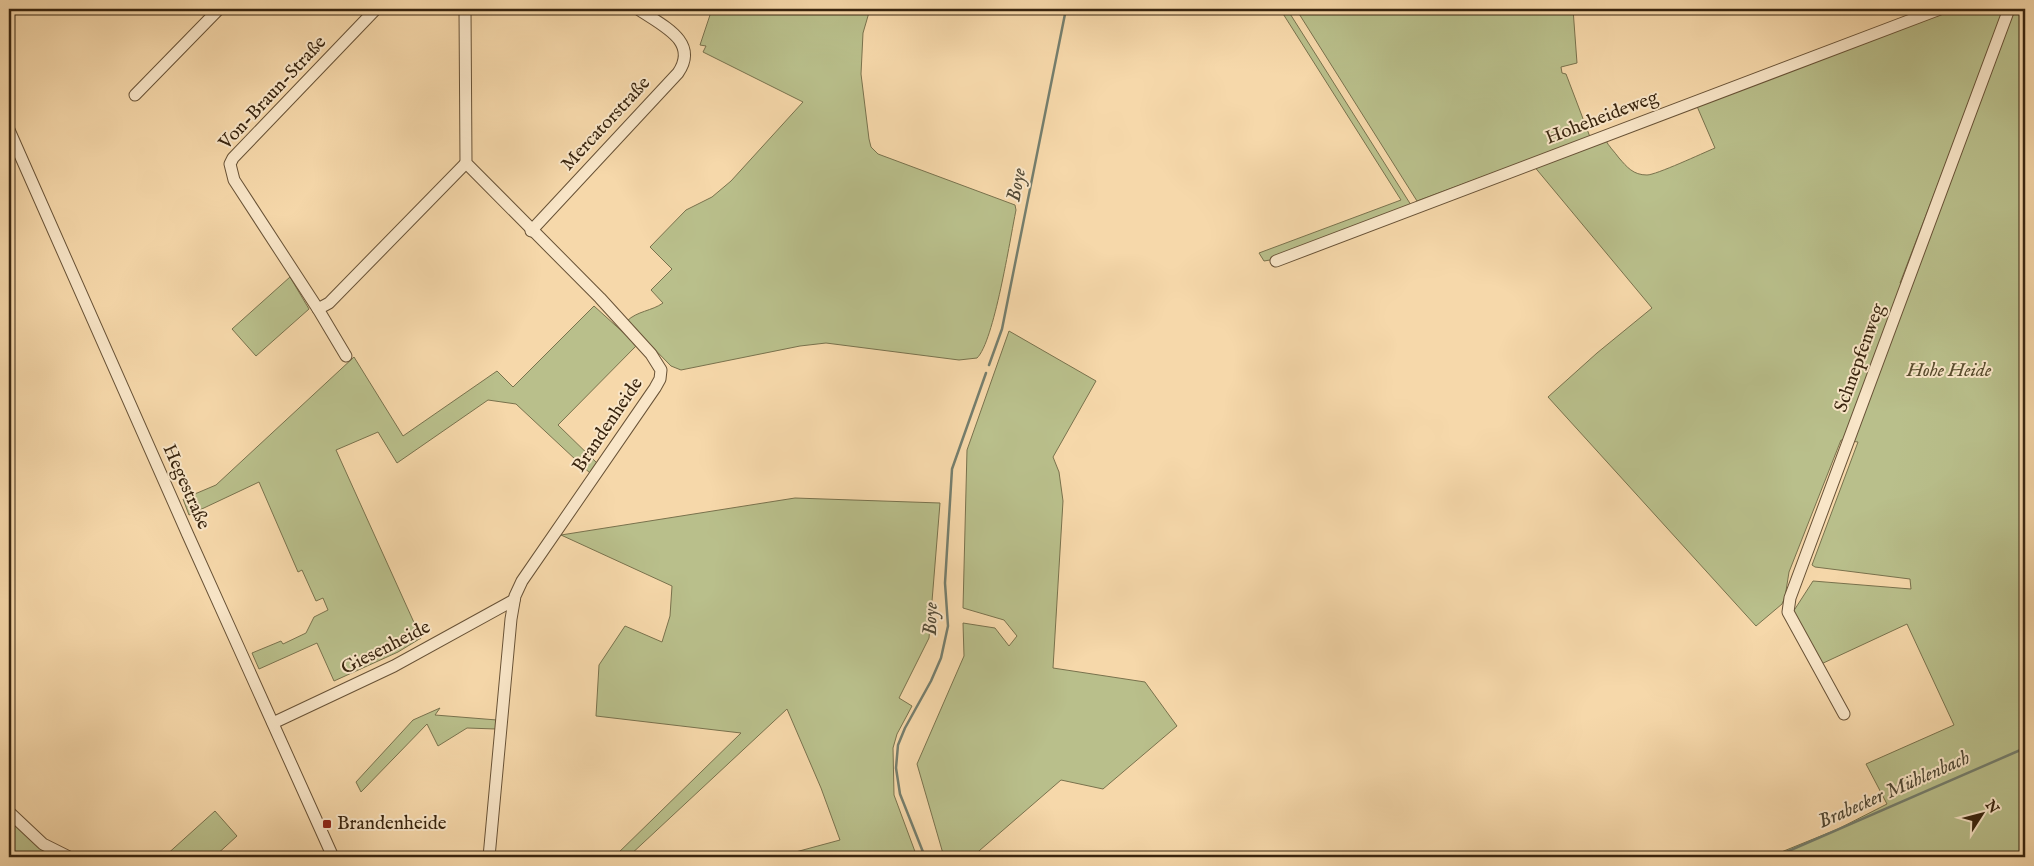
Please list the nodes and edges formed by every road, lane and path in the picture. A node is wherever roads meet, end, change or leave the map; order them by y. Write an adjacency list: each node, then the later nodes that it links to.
1 (219, 9): 7 (street)
2 (376, 9): 12 (street, Von-Braun-Straße)
3 (465, 9): 9 (street)
4 (638, 9): 10 (street, Mercatorstraße)
5 (1940, 9): 11 (street, Hoheheideweg)
6 (2009, 9): 15 (street, Schnepfenweg)
7 (135, 95)
8 (9, 130): 16 (street, Hegestraße)
9 (466, 163): 10 (street, Brandenheide); 12 (street)
10 (531, 231): 14 (street, Brandenheide)
11 (1276, 261)
12 (318, 310): 13 (street, Von-Braun-Straße)
13 (346, 356)
14 (514, 600): 16 (street, Giesenheide); 20 (street, Brandenheide)
15 (1844, 714)
16 (273, 723): 19 (street, Hegestraße)
17 (9, 812): 18 (street)
18 (70, 857)
19 (333, 857)
20 (489, 857)

